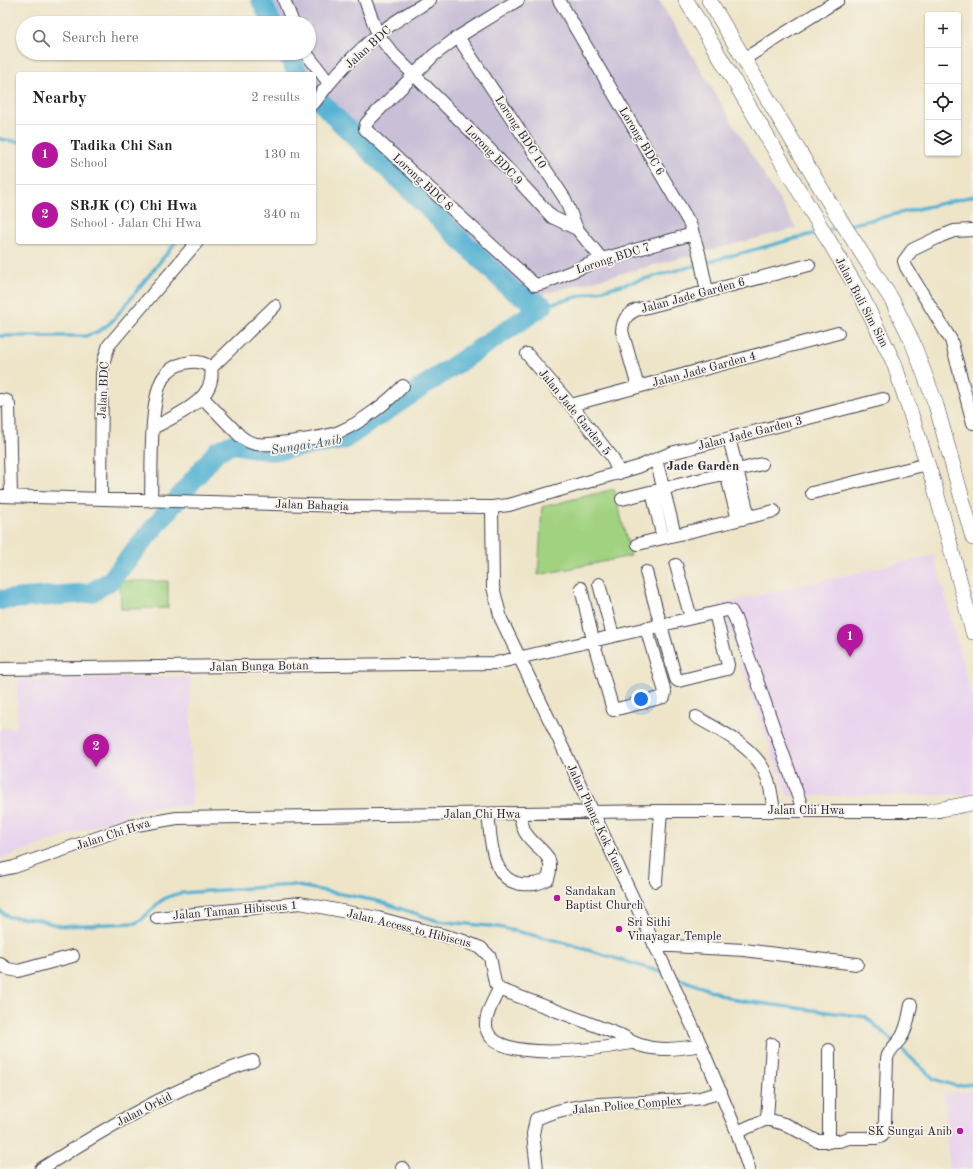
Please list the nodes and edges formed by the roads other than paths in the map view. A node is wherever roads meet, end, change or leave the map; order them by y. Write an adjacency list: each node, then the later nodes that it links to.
1 (284, 0): 9 (street)
2 (365, 0): 10 (street, Lorong BDC 9)
3 (430, 0): 10 (street, Jalan BDC)
4 (518, 0): 11 (street)
5 (558, 0): 19 (street, Lorong BDC 6)
6 (686, 0): 42 (main road, Jalan Buli Sim Sim)
7 (709, 0): 12 (main road, Jalan Buli Sim Sim)
8 (838, 0): 12 (street)
9 (290, 16)
10 (378, 35): 14 (street, Lorong BDC 9); 15 (street, Jalan BDC)
11 (458, 37): 14 (street); 17 (street, Lorong BDC 10)
12 (744, 59): 53 (main road, Jalan Buli Sim Sim)
13 (310, 60): 15 (street)
14 (415, 75): 17 (street, Lorong BDC 9); 23 (street, Lorong BDC 8)
15 (326, 88): 16 (street, Jalan BDC)
16 (316, 100)
17 (577, 229): 21 (street)
18 (973, 230): 35 (street)
19 (693, 234): 21 (street, Lorong BDC 7); 24 (street, Lorong BDC 6)
20 (195, 244): 48 (street, Jalan BDC)
21 (602, 259): 23 (street, Lorong BDC 7)
22 (809, 265): 24 (street, Jalan Jade Garden 6)
23 (535, 285)
24 (707, 291): 30 (street, Jalan Jade Garden 6)
25 (275, 306): 28 (street)
26 (838, 334): 30 (street, Jalan Jade Garden 4)
27 (527, 354): 34 (street, Jalan Jade Garden 5)
28 (211, 368): 31 (street); 36 (street)
29 (403, 386): 31 (street)
30 (638, 387): 34 (street, Jalan Jade Garden 4)
31 (202, 397): 36 (street)
32 (4, 400): 38 (street)
33 (883, 400): 37 (street, Jalan Jade Garden 3)
34 (571, 405): 44 (street, Jalan Jade Garden 5)
35 (973, 423)
36 (153, 428): 50 (street)
37 (729, 438): 40 (street, Jalan Jade Garden 3); 43 (street)
38 (5, 444): 39 (street)
39 (5, 457): 47 (street)
40 (656, 459): 44 (street, Jalan Jade Garden 3); 45 (street)
41 (762, 464): 43 (street)
42 (927, 464): 46 (street); 62 (main road, Jalan Buli Sim Sim)
43 (731, 472): 45 (street); 54 (street)
44 (619, 473): 51 (street, Jalan Bahagia)
45 (657, 490): 49 (street); 55 (street)
46 (812, 493)
47 (6, 496): 48 (street, Jalan Bahagia)
48 (101, 499): 50 (street, Jalan Bahagia)
49 (622, 499)
50 (157, 501): 51 (street, Jalan Bahagia)
51 (492, 507): 70 (street, Jalan Phang Kok Yuen)
52 (774, 511): 54 (street)
53 (967, 516): 56 (main road, Jalan Buli Sim Sim); 62 (main road)
54 (743, 519): 55 (street)
55 (669, 537): 57 (street)
56 (973, 538)
57 (638, 544)
58 (676, 565): 64 (street)
59 (646, 572): 65 (street)
60 (599, 584): 68 (street)
61 (581, 588): 69 (street)
62 (964, 600): 67 (main road, Jalan Buli Sim Sim)
63 (719, 612): 64 (street, Jalan Bunga Botan); 65 (street); 74 (street)
64 (690, 618): 65 (street, Jalan Bunga Botan)
65 (662, 625): 66 (street, Jalan Bunga Botan)
66 (646, 628): 68 (street, Jalan Bunga Botan); 69 (street)
67 (973, 632)
68 (613, 636): 69 (street, Jalan Bunga Botan)
69 (593, 640): 70 (street, Jalan Bunga Botan)
70 (518, 658): 71 (street, Jalan Bunga Botan); 80 (street, Jalan Phang Kok Yuen)
71 (0, 669)
72 (696, 717): 77 (street)
73 (973, 803): 78 (main road)
74 (803, 810): 77 (street, Jalan Chi Hwa); 78 (street, Jalan Chi Hwa)
75 (973, 810): 78 (street, Jalan Chi Hwa)
76 (661, 811): 77 (street, Jalan Chi Hwa); 80 (street, Jalan Chi Hwa); 83 (street)
77 (774, 811)
78 (932, 811)
79 (519, 813): 80 (street, Jalan Chi Hwa); 81 (street, Jalan Chi Hwa); 81 (street)
80 (593, 813): 86 (street, Jalan Phang Kok Yuen)
81 (488, 814): 82 (street, Jalan Chi Hwa)
82 (0, 870)
83 (656, 881)
84 (337, 910): 85 (street, Jalan Taman Hibiscus 1); 90 (street, Jalan Access to Hibiscus)
85 (157, 918)
86 (654, 945): 89 (street); 94 (street, Jalan Phang Kok Yuen)
87 (73, 956): 88 (street)
88 (0, 964)
89 (857, 964)
90 (499, 989): 92 (street); 92 (street)
91 (911, 1005): 100 (street)
92 (631, 1042): 94 (street)
93 (772, 1044): 98 (street)
94 (701, 1045): 97 (street, Jalan Phang Kok Yuen)
95 (829, 1050): 100 (street)
96 (253, 1060): 101 (street, Jalan Orkid)
97 (721, 1092): 99 (street, Jalan Phang Kok Yuen); 102 (street, Jalan Police Complex)
98 (767, 1119): 99 (street); 100 (street)
99 (737, 1132): 103 (street, Jalan Phang Kok Yuen)
100 (829, 1142)
101 (41, 1169)
102 (537, 1169)
103 (749, 1169)

